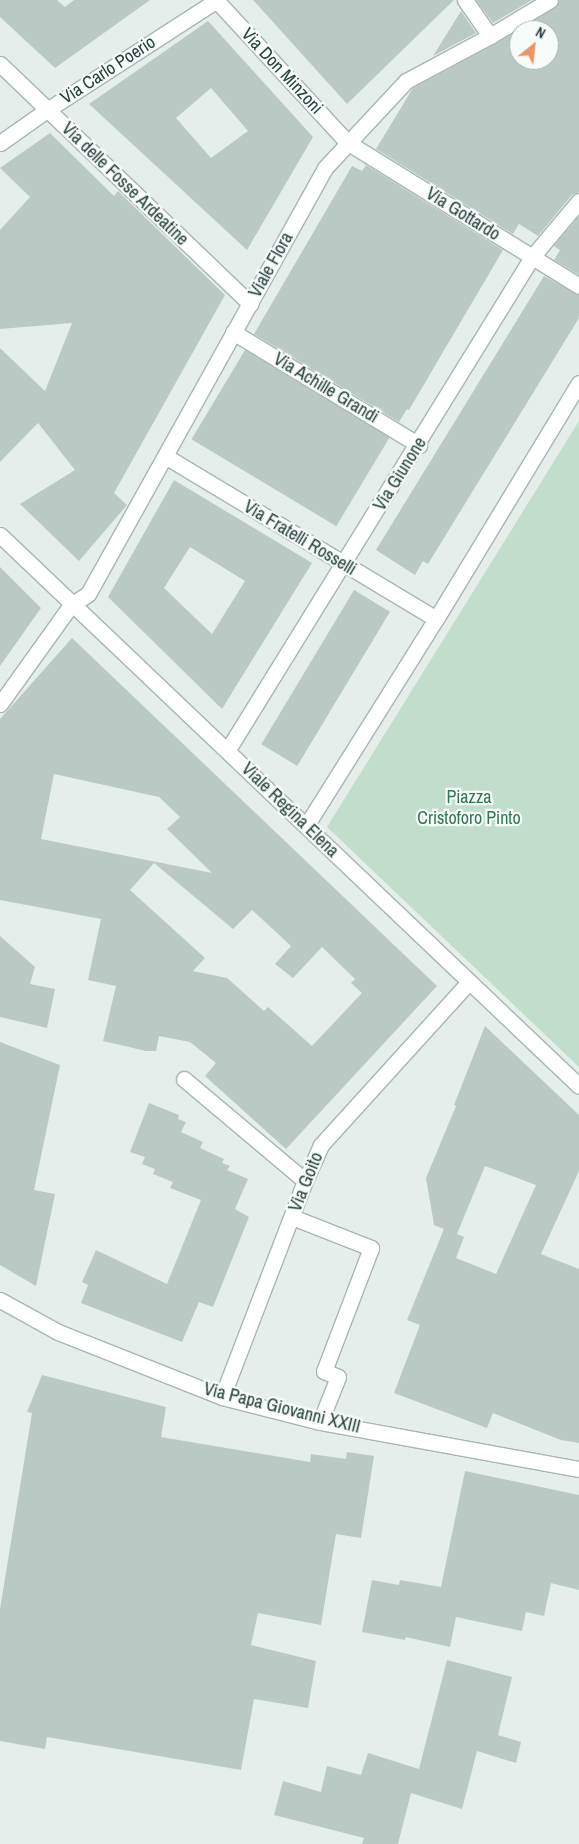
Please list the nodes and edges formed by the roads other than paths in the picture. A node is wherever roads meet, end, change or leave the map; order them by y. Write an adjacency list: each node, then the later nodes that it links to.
1 (216, 0): 6 (street, Via Carlo Poerio); 7 (street, Via Don Minzoni)
2 (465, 0): 4 (street)
3 (550, 0): 4 (street, Viale Flora)
4 (490, 36): 7 (street, Viale Flora)
5 (0, 64): 6 (street, Via delle Fosse Ardeatine)
6 (47, 110): 8 (street, Via Carlo Poerio); 12 (street, Via delle Fosse Ardeatine)
7 (348, 142): 10 (street, Via Gottardo); 12 (street, Viale Flora)
8 (0, 143)
9 (579, 200): 10 (street, Via Giunone)
10 (532, 257): 11 (street, Via Gottardo); 15 (street, Via Giunone)
11 (579, 286)
12 (250, 304): 13 (street, Viale Flora)
13 (233, 332): 15 (street, Via Achille Grandi); 16 (street, Viale Flora)
14 (579, 383): 20 (street)
15 (419, 445): 18 (street, Via Giunone)
16 (165, 456): 18 (street, Via Fratelli Rosselli); 19 (street, Viale Flora)
17 (0, 535): 19 (street, Viale Regina Elena)
18 (344, 564): 20 (street, Via Fratelli Rosselli); 22 (street, Via Giunone)
19 (71, 605): 21 (street, Viale Flora); 22 (street, Viale Regina Elena)
20 (436, 619): 23 (street)
21 (0, 704)
22 (227, 751): 23 (street, Viale Regina Elena)
23 (306, 826): 24 (street, Viale Regina Elena)
24 (469, 982): 26 (street, Viale Regina Elena); 27 (street, Via Goito)
25 (184, 1079): 27 (street)
26 (579, 1086)
27 (304, 1181): 28 (street, Via Goito)
28 (292, 1217): 30 (street, Via Goito); 31 (street)
29 (0, 1300): 30 (street, Via Papa Giovanni XXIII)
30 (222, 1397): 31 (street, Via Papa Giovanni XXIII)
31 (320, 1422): 32 (street, Via Papa Giovanni XXIII)
32 (579, 1469)

